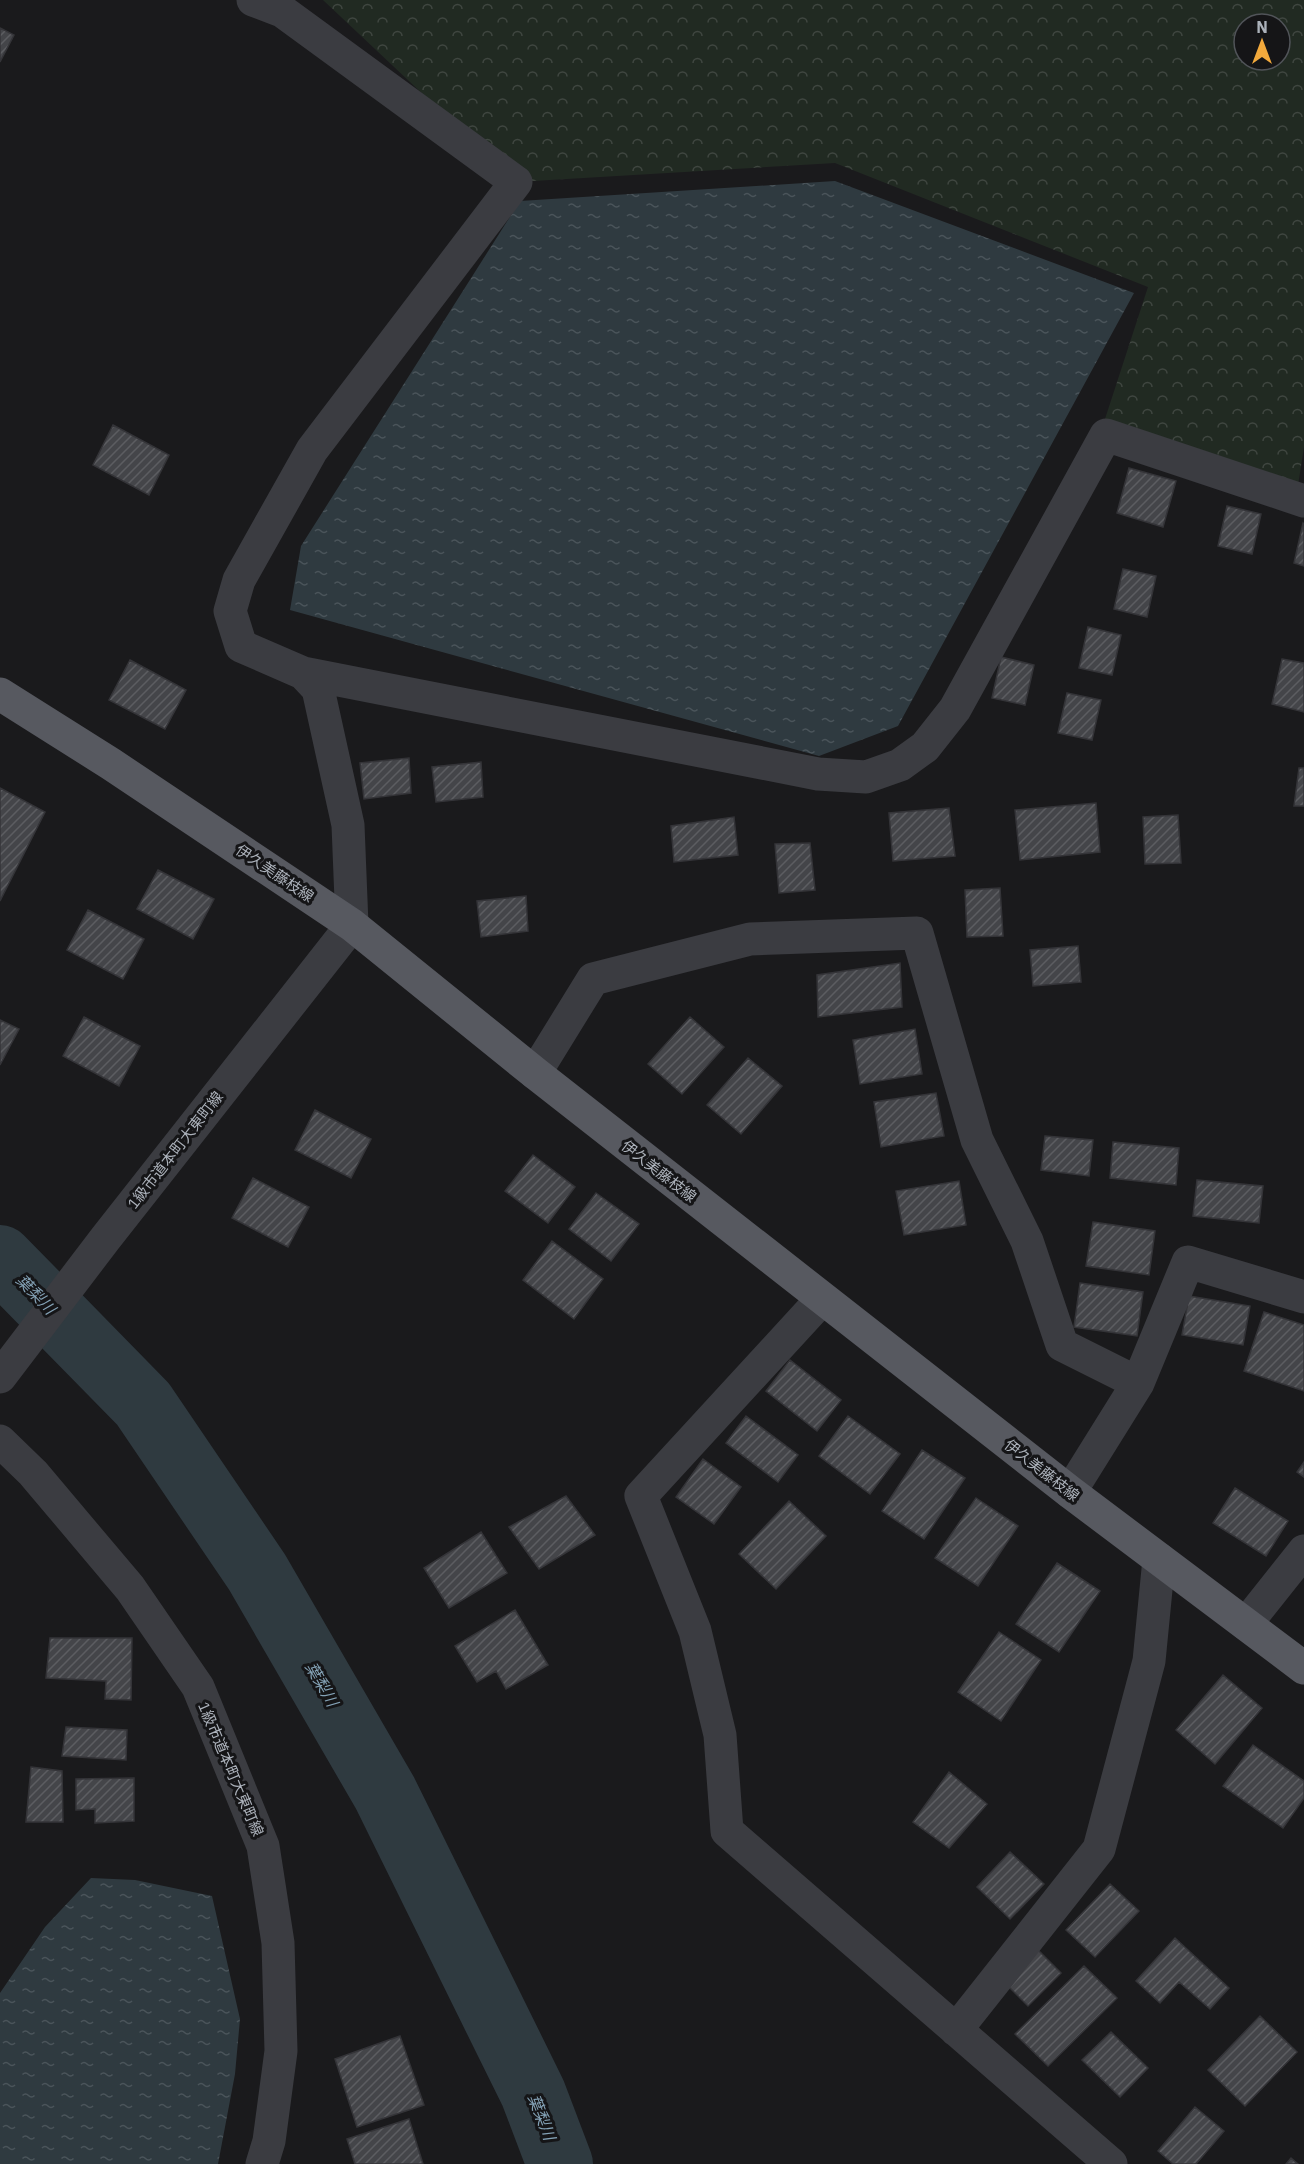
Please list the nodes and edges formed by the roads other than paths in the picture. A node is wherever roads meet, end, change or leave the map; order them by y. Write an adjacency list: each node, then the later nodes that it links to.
1 (253, 0): 3 (street)
2 (1304, 501): 3 (street)
3 (303, 673): 5 (street)
4 (0, 694): 5 (main road, 伊久美藤枝線)
5 (352, 925): 6 (main road, 伊久美藤枝線); 9 (street, 1級市道本町大東町線)
6 (535, 1073): 8 (main road, 伊久美藤枝線); 10 (street)
7 (1304, 1298): 10 (street)
8 (822, 1299): 12 (main road, 伊久美藤枝線); 17 (street)
9 (3, 1373)
10 (1138, 1383): 12 (street)
11 (0, 1441): 18 (street, 1級市道本町大東町線)
12 (1070, 1492): 14 (main road, 伊久美藤枝線)
13 (1304, 1551): 15 (street)
14 (1159, 1559): 15 (main road, 伊久美藤枝線); 17 (street)
15 (1246, 1624): 16 (main road, 伊久美藤枝線)
16 (1304, 1668)
17 (956, 2030): 19 (street)
18 (262, 2164)
19 (1111, 2164)

